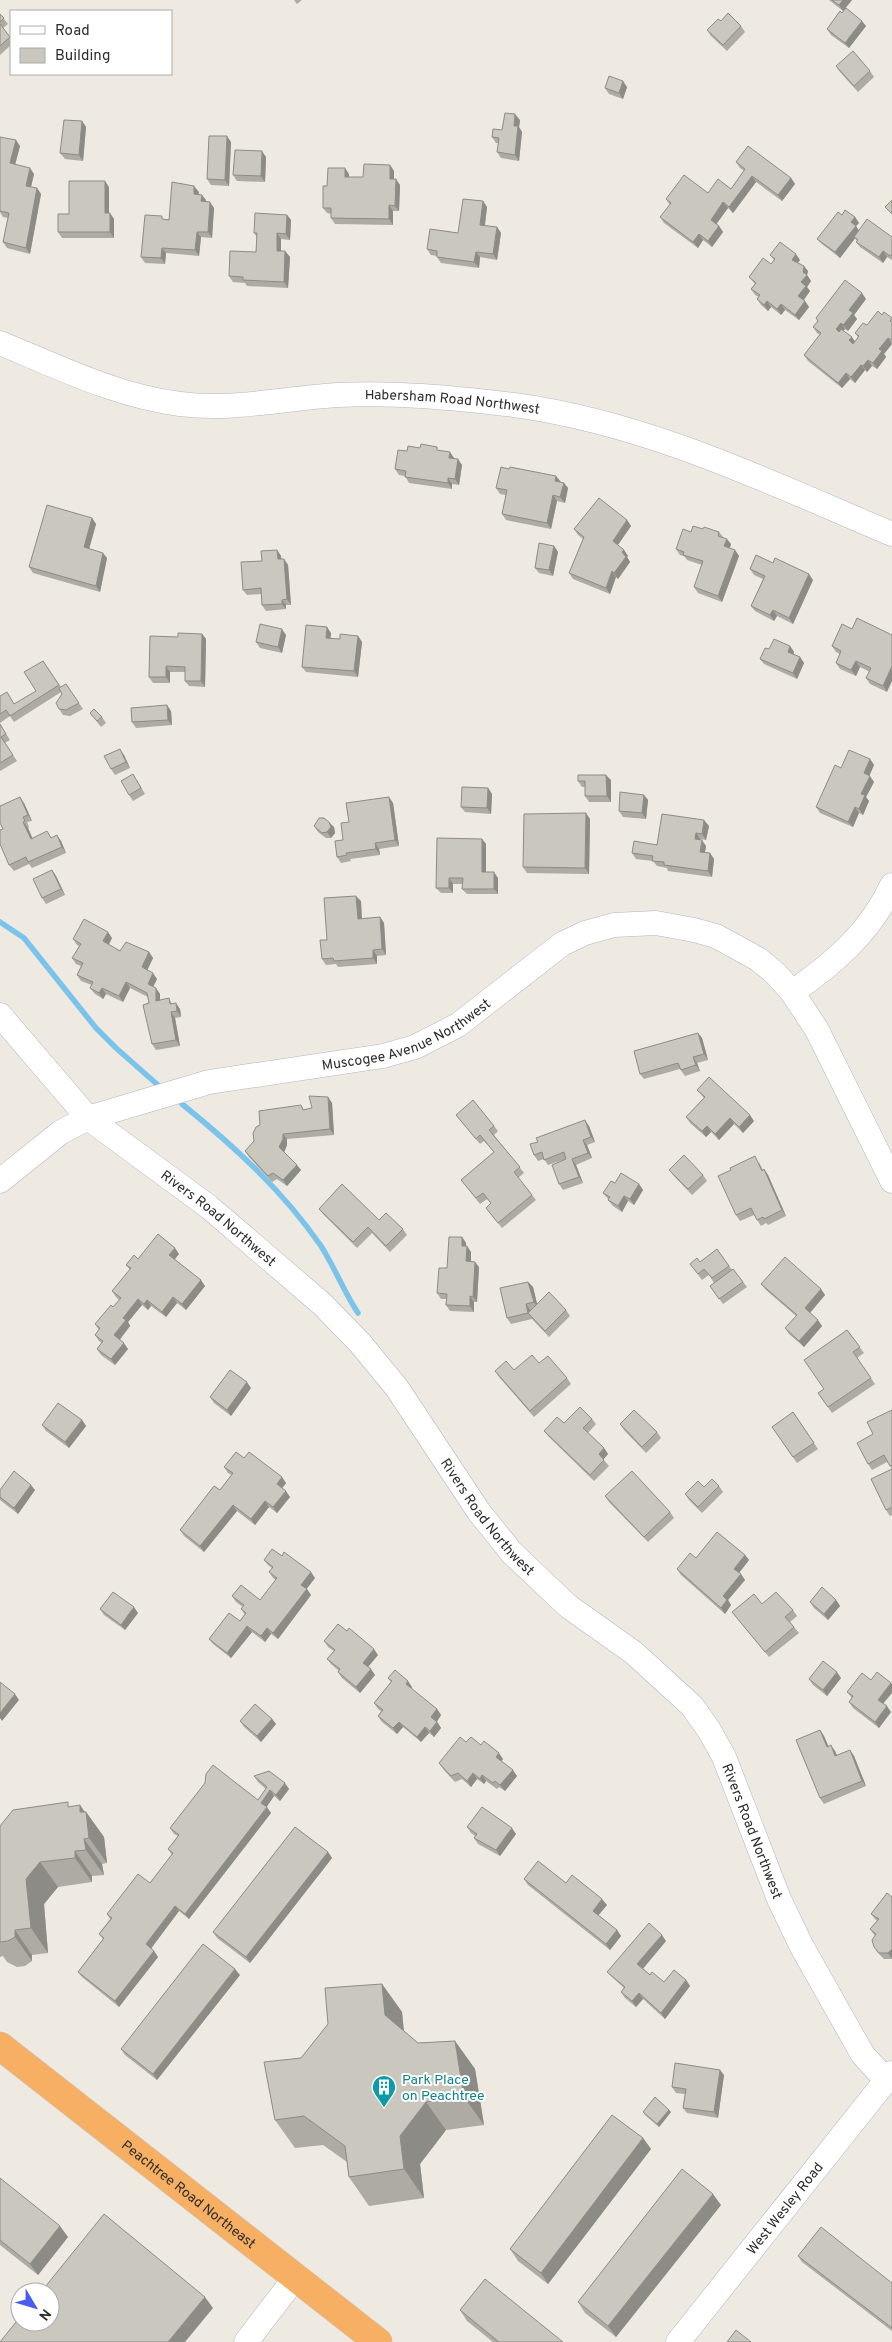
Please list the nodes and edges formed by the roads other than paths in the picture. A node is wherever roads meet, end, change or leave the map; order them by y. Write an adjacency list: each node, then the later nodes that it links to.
1 (0, 343): 2 (street, Habersham Road Northwest)
2 (892, 534)
3 (892, 885): 4 (street)
4 (792, 992): 6 (street, Muscogee Avenue Northwest); 8 (street, Muscogee Avenue Northwest)
5 (0, 1015): 6 (street, Rivers Road Northwest)
6 (88, 1118): 7 (street, Muscogee Avenue Northwest); 10 (street, Rivers Road Northwest)
7 (0, 1180)
8 (892, 1182)
9 (0, 2046): 11 (highway, Peachtree Road Northeast)
10 (889, 2077): 14 (street, West Wesley Road)
11 (295, 2278): 12 (street); 13 (highway, Peachtree Road Northeast)
12 (246, 2342)
13 (378, 2342)
14 (678, 2342)

